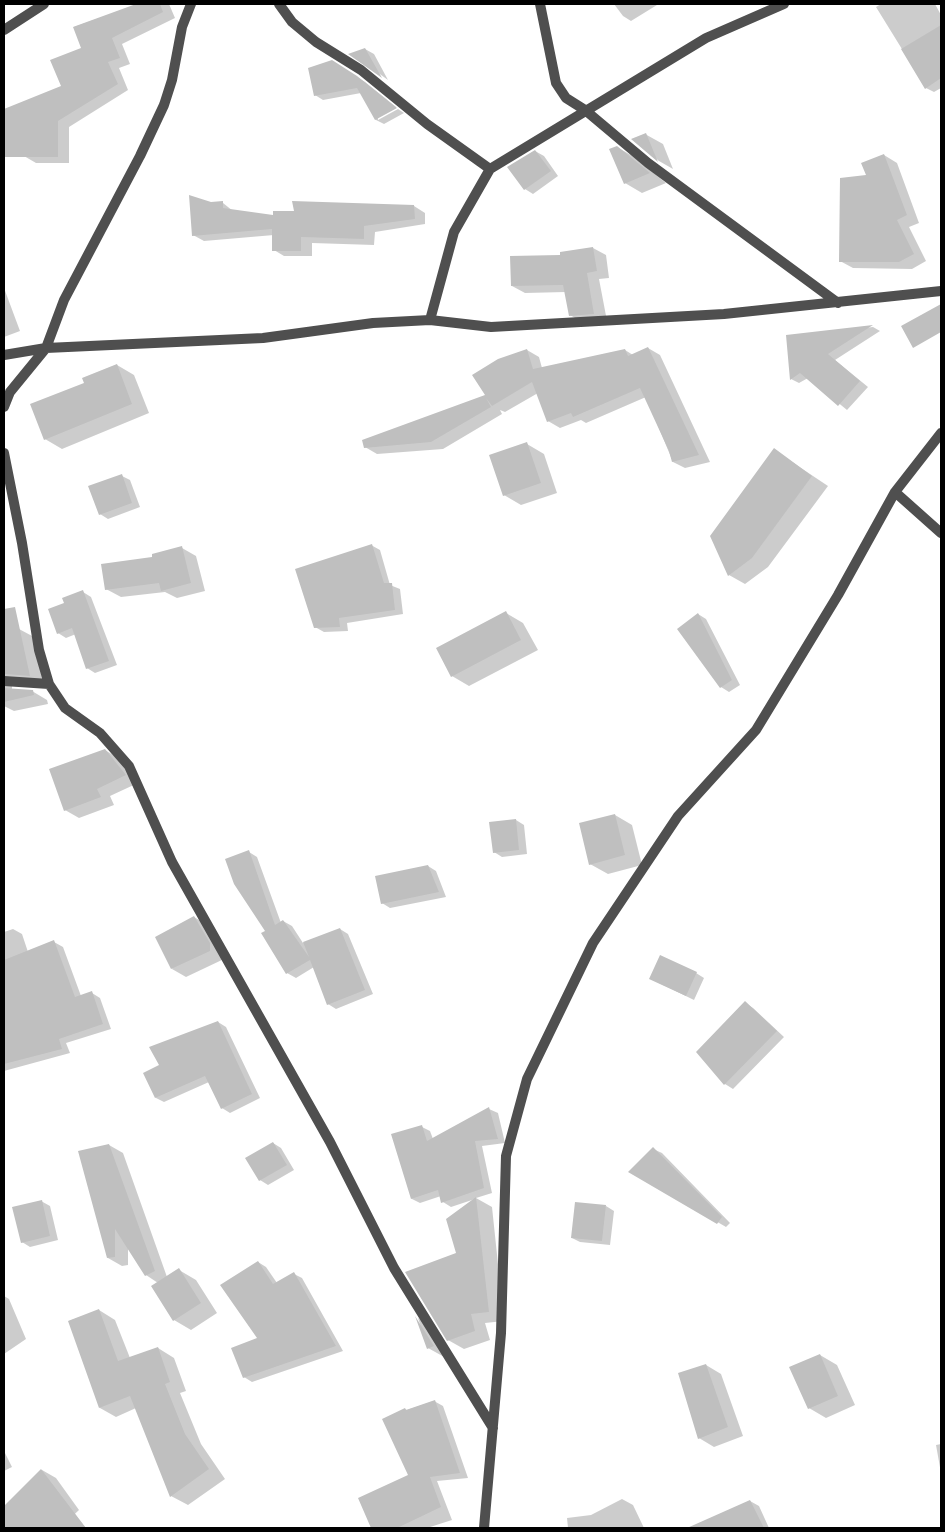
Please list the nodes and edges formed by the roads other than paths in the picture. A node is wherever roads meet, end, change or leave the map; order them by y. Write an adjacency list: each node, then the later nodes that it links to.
1 (44, 4): 6 (street)
2 (191, 4): 12 (street)
3 (279, 4): 8 (street)
4 (540, 4): 7 (street)
5 (784, 4): 7 (street)
6 (4, 30)
7 (585, 110): 8 (street); 10 (street)
8 (490, 169): 11 (street)
9 (941, 291): 10 (street)
10 (838, 302): 11 (street)
11 (430, 320): 12 (street)
12 (46, 348): 13 (street); 14 (street)
13 (4, 355)
14 (4, 407)
15 (941, 433): 17 (street)
16 (4, 454): 20 (street)
17 (894, 492): 18 (street); 21 (street)
18 (941, 533)
19 (4, 681): 20 (street)
20 (49, 684): 21 (street)
21 (493, 1428): 22 (street)
22 (484, 1528)

